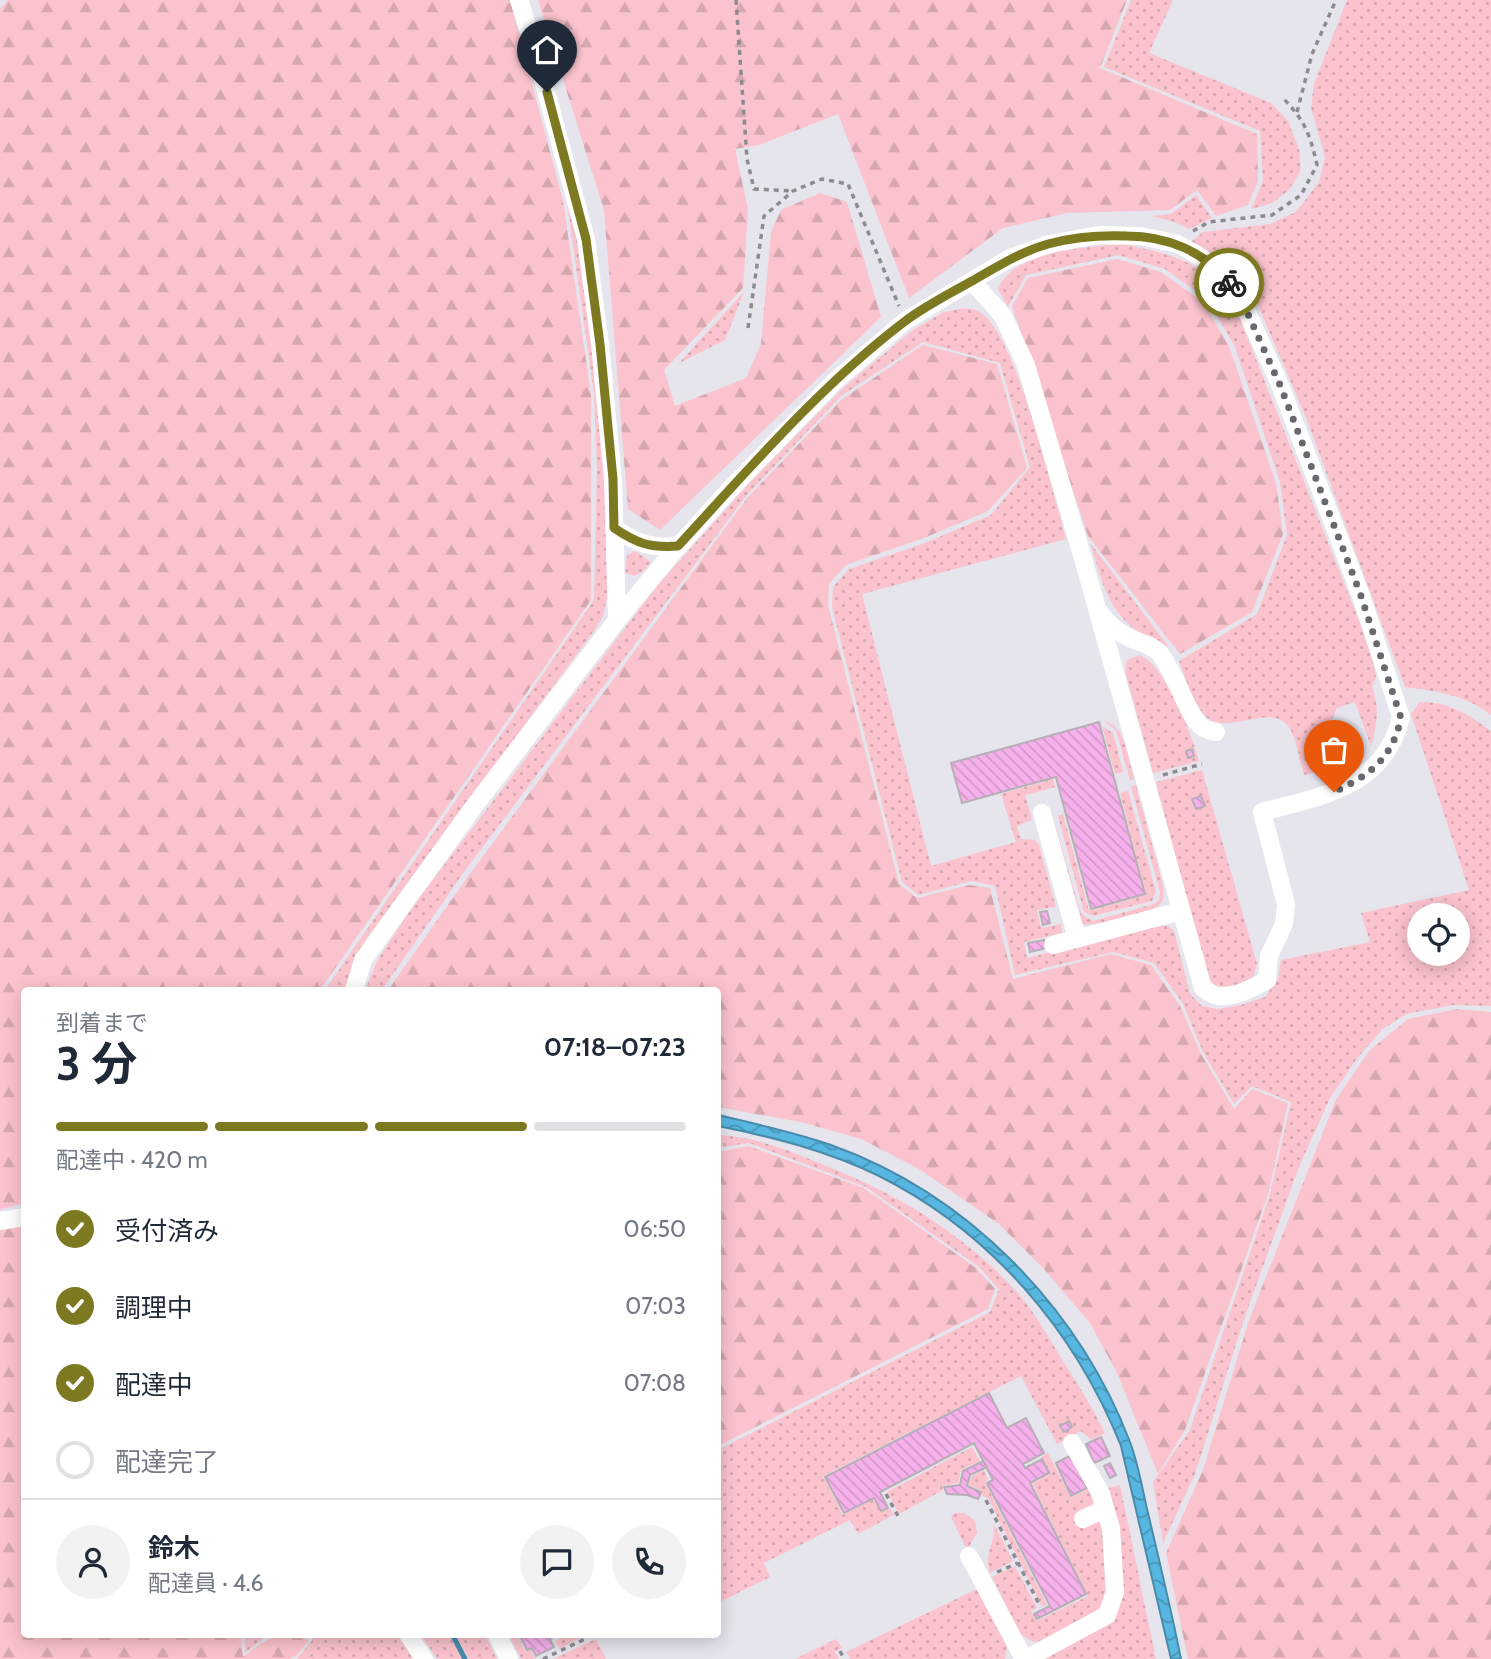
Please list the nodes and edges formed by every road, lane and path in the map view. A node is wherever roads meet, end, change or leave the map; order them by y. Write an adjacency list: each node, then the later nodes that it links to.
1 (519, 0): 11 (lane)
2 (736, 0): 6 (path)
3 (1336, 0): 5 (path)
4 (1283, 98): 5 (path)
5 (1297, 112): 7 (path)
6 (793, 191): 9 (path); 10 (path)
7 (1178, 244): 8 (lane); 19 (lane)
8 (972, 281): 9 (lane); 13 (lane)
9 (905, 321): 12 (lane)
10 (748, 328)
11 (614, 528): 12 (lane); 14 (lane)
12 (678, 546): 14 (lane)
13 (1097, 611): 15 (lane); 19 (lane)
14 (617, 620): 22 (lane)
15 (1216, 732)
16 (1202, 764): 17 (path)
17 (1154, 777)
18 (1042, 813): 20 (lane)
19 (1181, 911): 20 (lane)
20 (1077, 938): 21 (lane)
21 (1053, 945)
22 (355, 987)
23 (21, 1218): 24 (lane)
24 (0, 1221)
25 (1073, 1443): 28 (lane)
26 (886, 1494): 29 (path)
27 (986, 1500): 32 (path)
28 (1105, 1509): 30 (lane); 43 (lane)
29 (898, 1516)
30 (1083, 1519)
31 (969, 1556): 43 (lane)
32 (1018, 1563): 33 (path); 34 (path)
33 (993, 1574)
34 (1040, 1606)
35 (411, 1638): 40 (lane)
36 (499, 1638): 41 (lane)
37 (584, 1638): 42 (path)
38 (840, 1651): 39 (path)
39 (843, 1657)
40 (424, 1659)
41 (509, 1659)
42 (543, 1659)
43 (1025, 1659)

